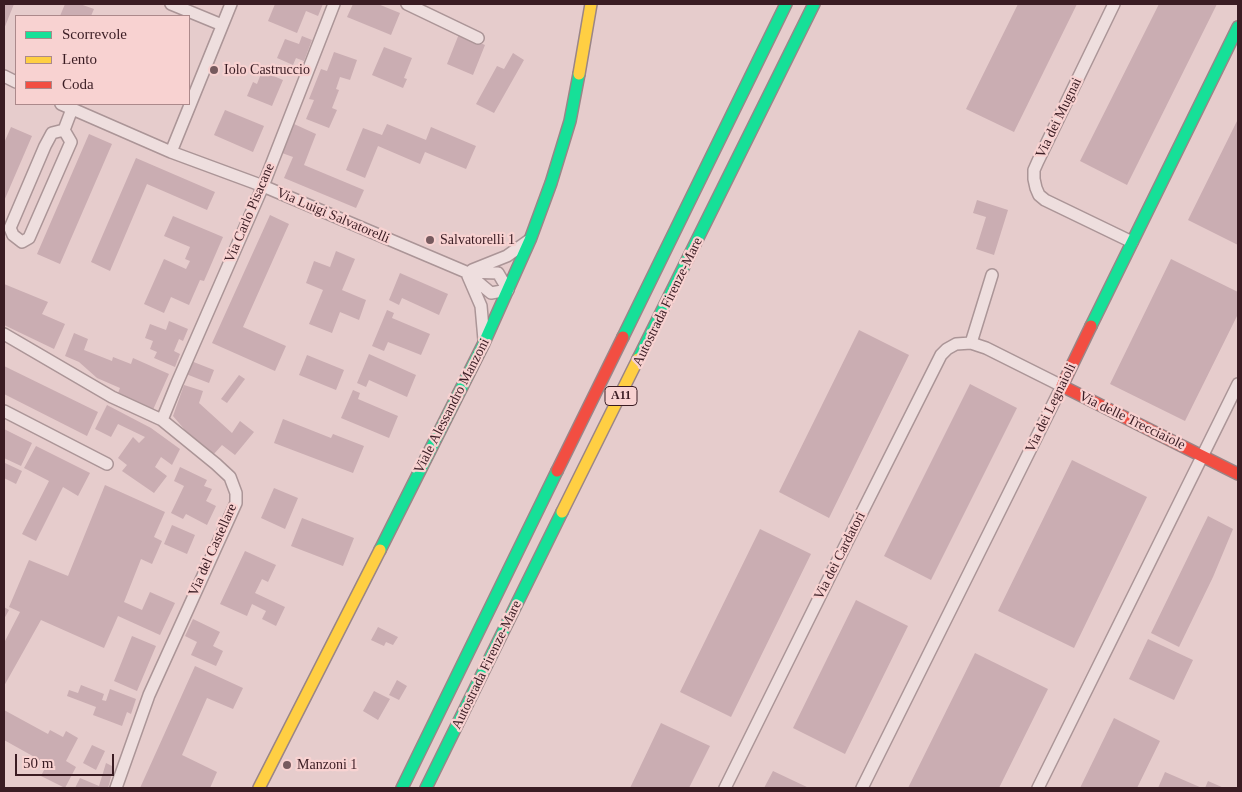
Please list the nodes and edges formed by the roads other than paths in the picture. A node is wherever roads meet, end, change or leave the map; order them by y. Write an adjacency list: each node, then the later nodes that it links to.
1 (171, 4): 9 (street)
2 (231, 4): 9 (street)
3 (334, 4): 18 (street, Via Carlo Pisacane)
4 (407, 4): 11 (street)
5 (591, 4): 20 (main road, Viale Alessandro Manzoni)
6 (786, 4): 37 (main road, Autostrada Firenze-Mare / A11)
7 (814, 4): 38 (main road, Autostrada Firenze-Mare / A11)
8 (1114, 4): 21 (street, Via dei Mugnai)
9 (222, 25): 13 (street)
10 (1238, 27): 21 (main road, Via dei Legnaioli)
11 (478, 38)
12 (190, 105): 16 (street)
13 (190, 105)
14 (67, 106): 15 (street); 16 (street, Via Luigi Salvatorelli)
15 (64, 130): 17 (street); 19 (street)
16 (171, 152): 18 (street, Via Luigi Salvatorelli)
17 (31, 178): 19 (street); 19 (street)
18 (263, 186): 22 (street, Via Luigi Salvatorelli); 31 (street, Via Carlo Pisacane)
19 (51, 188)
20 (530, 240): 22 (street); 24 (main road, Viale Alessandro Manzoni)
21 (1132, 242): 29 (main road, Via dei Legnaioli)
22 (466, 272): 24 (street, Via Luigi Salvatorelli); 24 (street, Via Luigi Salvatorelli); 26 (street)
23 (992, 275): 27 (street)
24 (508, 290): 26 (main road, Viale Alessandro Manzoni)
25 (4, 334): 31 (street, Via del Castellare)
26 (484, 343): 36 (main road, Viale Alessandro Manzoni)
27 (971, 343): 29 (street, Via delle Trecciaiole); 39 (street, Via dei Cardatori)
28 (1238, 384): 32 (street)
29 (1062, 386): 32 (main road, Via delle Trecciaiole); 40 (street, Via dei Legnaioli)
30 (4, 411): 33 (street)
31 (162, 420): 35 (street, Via del Castellare)
32 (1203, 456): 34 (main road, Via delle Trecciaiole); 41 (street)
33 (107, 464)
34 (1238, 474)
35 (116, 788)
36 (259, 788)
37 (402, 788)
38 (426, 788)
39 (725, 788)
40 (862, 788)
41 (1038, 788)

